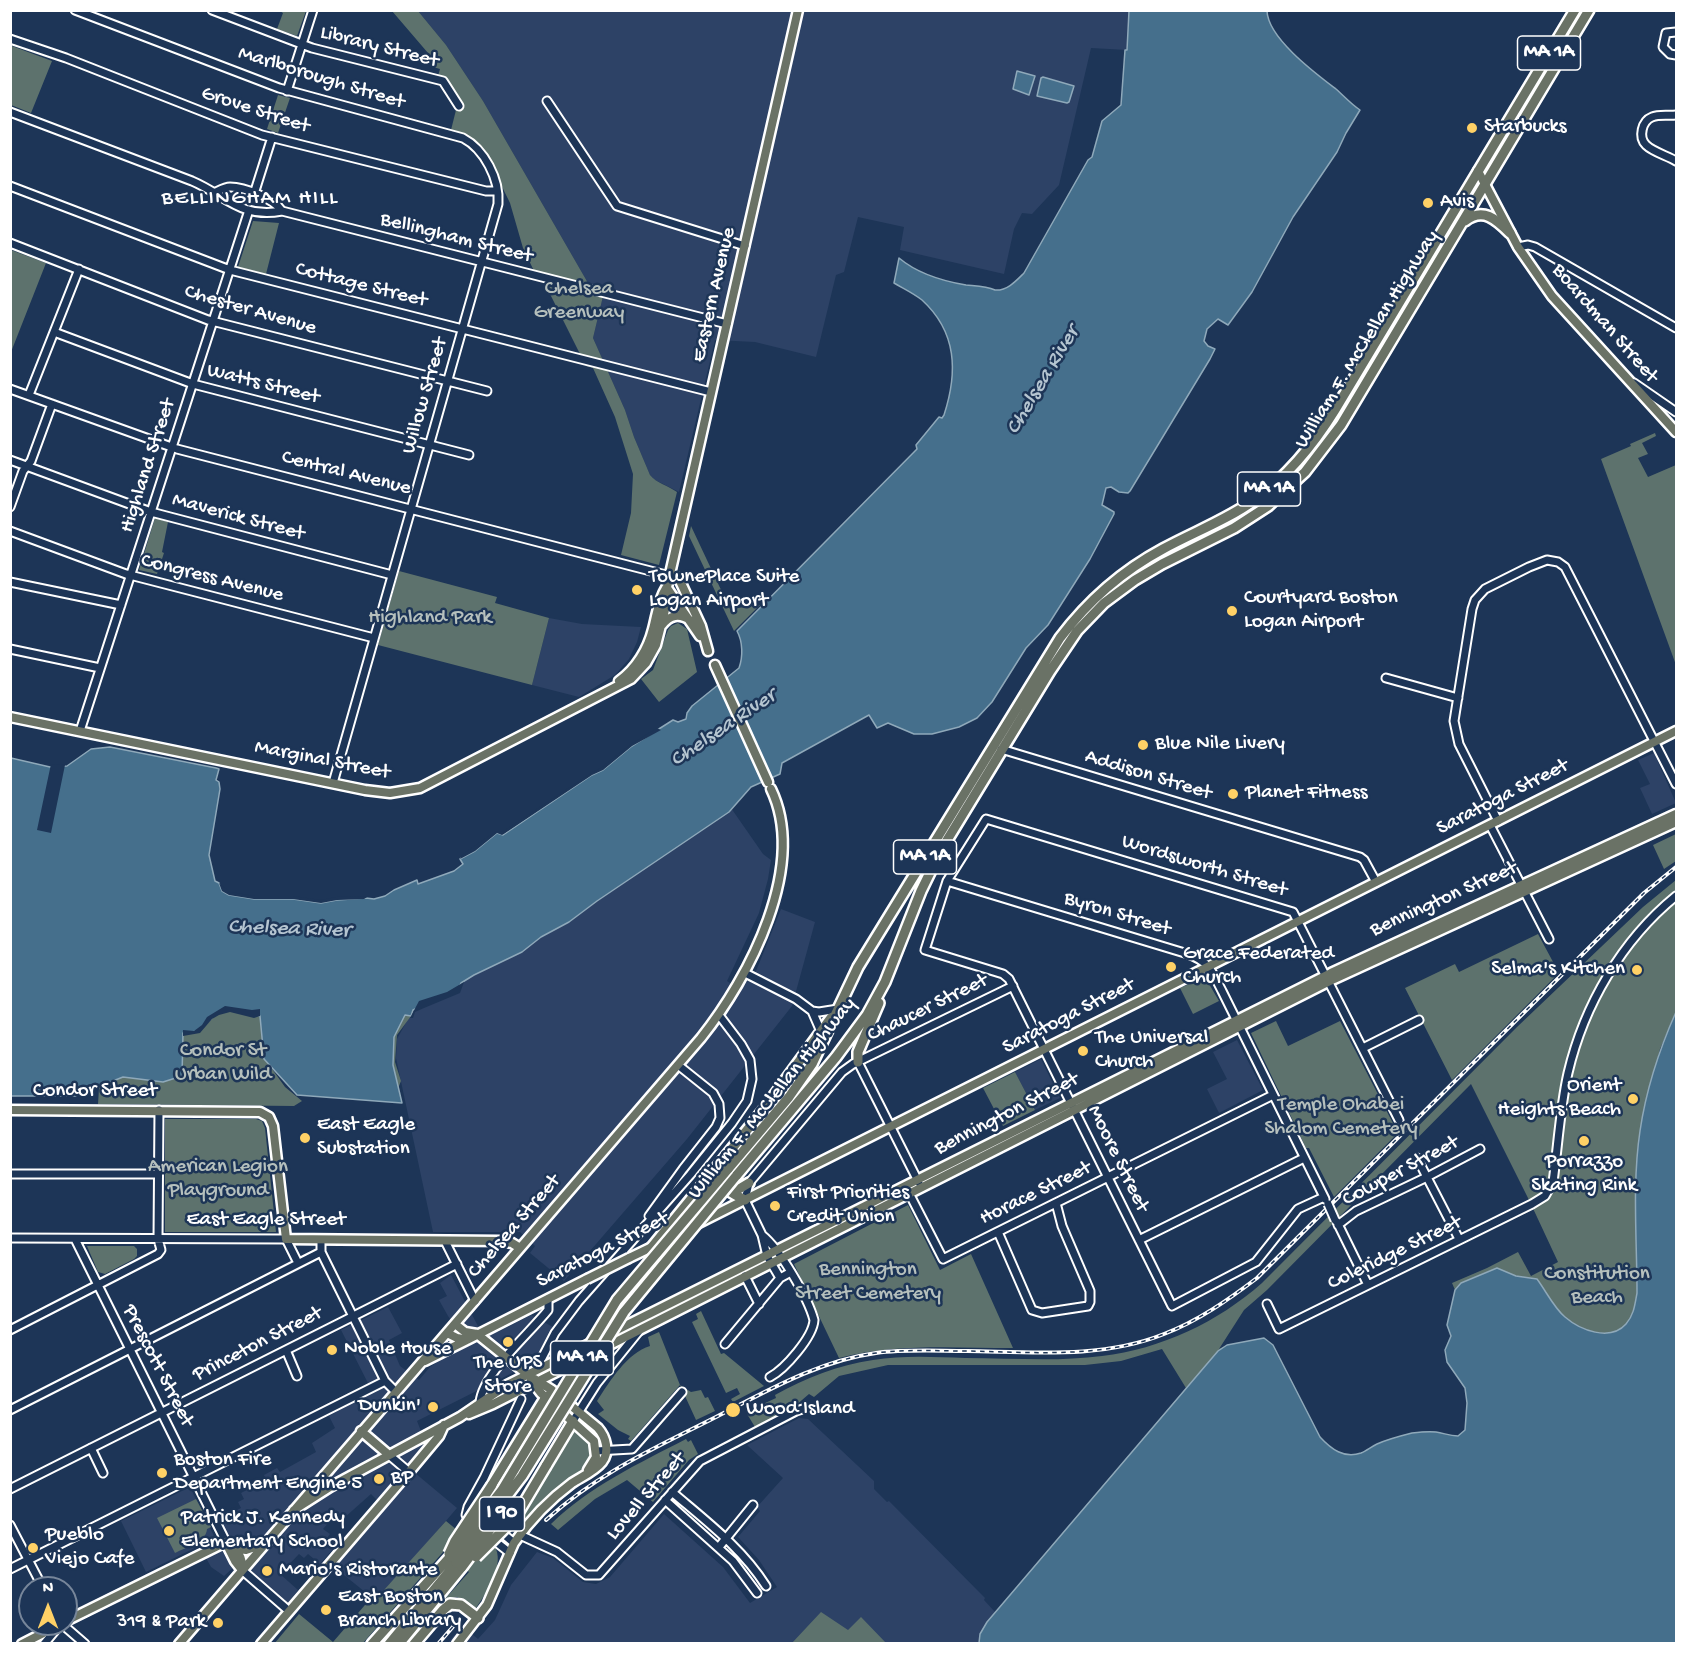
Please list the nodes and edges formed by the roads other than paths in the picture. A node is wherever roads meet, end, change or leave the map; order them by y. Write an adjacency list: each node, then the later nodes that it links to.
1 (75, 10): 11 (street, Marlborough Street)
2 (212, 10): 9 (street, Library Street)
3 (313, 10): 9 (street)
4 (798, 10): 29 (main road, Eastern Avenue)
5 (1575, 10): 18 (highway, William F. McClellan Highway / MA 1A)
6 (1589, 10): 19 (highway, William F. McClellan Highway / MA 1A)
7 (1677, 32): 10 (street)
8 (10, 39): 16 (street, Grove Street)
9 (302, 45): 11 (street); 13 (street, Library Street)
10 (1677, 55)
11 (287, 91): 21 (street, Marlborough Street)
12 (548, 101): 29 (street)
13 (459, 106)
14 (10, 112): 22 (street, Bellingham Street)
15 (1677, 116): 17 (street)
16 (272, 137): 21 (street, Grove Street); 23 (street)
17 (1677, 161)
18 (1478, 171): 19 (main road, Boardman Street); 96 (highway, William F. McClellan Highway / MA 1A)
19 (1485, 184): 26 (highway, William F. McClellan Highway / MA 1A); 27 (main road, Boardman Street)
20 (10, 186): 33 (street, Cottage Street)
21 (497, 191): 31 (street, Willow Street)
22 (216, 192): 23 (street, Bellingham Street); 24 (street, Bellingham Street)
23 (254, 194): 25 (street, Bellingham Street)
24 (249, 210): 25 (street, Bellingham Street); 33 (street, Highland Street)
25 (282, 211): 31 (street, Bellingham Street)
26 (1461, 224): 27 (highway); 79 (highway, William F. McClellan Highway / MA 1A)
27 (1510, 233): 30 (main road, Boardman Street)
28 (10, 243): 32 (street, Chester Avenue)
29 (745, 246): 35 (main road, Eastern Avenue)
30 (1518, 247): 37 (street); 39 (main road, Boardman Street)
31 (481, 262): 35 (street, Bellingham Street); 36 (street, Willow Street)
32 (79, 269): 34 (street, Chester Avenue); 38 (street)
33 (230, 270): 34 (street, Highland Street); 36 (street, Cottage Street)
34 (213, 321): 40 (street, Chester Avenue); 41 (street, Highland Street)
35 (727, 324): 44 (main road, Eastern Avenue)
36 (462, 328): 40 (street, Willow Street); 44 (street, Cottage Street)
37 (1677, 328)
38 (54, 332): 41 (street, Watts Street); 45 (street)
39 (1628, 379): 47 (street); 48 (main road, Boardman Street)
40 (447, 380): 43 (street, Chester Avenue); 51 (street, Willow Street)
41 (193, 384): 51 (street, Watts Street); 52 (street, Highland Street)
42 (10, 389): 45 (street, Central Avenue)
43 (487, 391)
44 (711, 392): 63 (main road, Eastern Avenue)
45 (29, 395): 46 (street, Central Avenue)
46 (52, 404): 52 (street, Central Avenue); 55 (street)
47 (1668, 406): 48 (street); 49 (street)
48 (1657, 412): 50 (main road, Boardman Street)
49 (1677, 412)
50 (1677, 432)
51 (429, 444): 53 (street, Watts Street); 57 (street, Willow Street)
52 (172, 448): 57 (street, Central Avenue); 58 (street, Highland Street)
53 (469, 455)
54 (10, 460): 55 (street, Maverick Street)
55 (27, 466): 56 (street); 58 (street, Maverick Street)
56 (10, 507)
57 (411, 509): 60 (street, Central Avenue); 62 (street, Willow Street)
58 (151, 512): 61 (street, Highland Street); 62 (street, Maverick Street)
59 (10, 531): 61 (street, Congress Avenue)
60 (656, 572): 63 (street, Central Avenue); 65 (street, Chelsea Street)
61 (130, 575): 66 (street, Highland Street); 69 (street, Congress Avenue)
62 (392, 575): 69 (street, Willow Street)
63 (674, 577): 65 (main road, Eastern Avenue); 67 (main road, Chelsea Street)
64 (10, 582): 66 (street)
65 (667, 587): 67 (main road, Chelsea Street); 68 (main road, Marginal Street); 73 (main road, Marginal Street)
66 (121, 605): 71 (street, Highland Street)
67 (694, 621): 68 (main road); 92 (main road, Chelsea Street)
68 (662, 625): 73 (main road, Marginal Street)
69 (374, 638): 80 (street, Willow Street)
70 (10, 649): 71 (street)
71 (100, 668): 76 (street, Highland Street)
72 (1386, 678): 74 (street)
73 (606, 690): 80 (main road, Marginal Street)
74 (1458, 698): 78 (street); 84 (street)
75 (10, 717): 76 (main road, Marginal Street)
76 (80, 731): 80 (main road, Marginal Street)
77 (1677, 731): 78 (main road, Saratoga Street)
78 (1655, 742): 81 (street); 84 (main road, Saratoga Street)
79 (1001, 749): 86 (street, Addison Street); 93 (highway, William F. McClellan Highway / MA 1A)
80 (333, 783)
81 (1677, 784)
82 (1677, 814): 87 (main road, Bennington Street)
83 (1677, 822): 87 (main road, Bennington Street)
84 (1494, 823): 86 (main road, Saratoga Street); 87 (street)
85 (946, 881): 89 (street, Wordsworth Street); 91 (street, Byron Street); 95 (street, Moore Street)
86 (1376, 882): 89 (main road, Saratoga Street)
87 (1522, 888): 90 (street); 94 (main road, Bennington Street)
88 (1677, 896): 136 (street, Coleridge Street)
89 (1299, 921): 91 (main road, Saratoga Street); 94 (street, Wordsworth Street)
90 (1549, 939)
91 (1209, 966): 100 (street); 104 (main road, Saratoga Street)
92 (745, 973): 97 (street); 98 (main road, Chelsea Street)
93 (886, 978): 105 (highway); 116 (highway, William F. McClellan Highway / MA 1A)
94 (1328, 978): 100 (main road, Bennington Street); 103 (street, Wordsworth Street)
95 (1013, 986): 104 (street, Moore Street); 105 (street, Chaucer Street)
96 (838, 1009): 97 (street); 101 (highway); 102 (highway, William F. McClellan Highway / MA 1A)
97 (812, 1011): 101 (street)
98 (719, 1014): 106 (main road, Chelsea Street); 129 (street)
99 (1419, 1020): 103 (street)
100 (1239, 1023): 107 (street); 108 (main road, Bennington Street)
101 (821, 1031): 102 (street); 116 (highway)
102 (824, 1041): 116 (highway, William F. McClellan Highway / MA 1A)
103 (1363, 1048): 111 (street, Wordsworth Street)
104 (1044, 1049): 108 (street, Moore Street); 112 (main road, Saratoga Street)
105 (858, 1062): 112 (street); 121 (street, Chaucer Street)
106 (678, 1065): 129 (street); 141 (main road, Chelsea Street)
107 (1273, 1095): 114 (street); 119 (street, Horace Street)
108 (1072, 1106): 119 (street, Moore Street); 122 (main road, Bennington Street)
109 (10, 1110): 110 (main road, Condor Street)
110 (159, 1110): 118 (street); 135 (main road, Condor Street)
111 (1399, 1120)
112 (891, 1126): 122 (street); 125 (main road, Saratoga Street)
113 (1480, 1149): 120 (street, Cowper Street)
114 (1304, 1158): 126 (street); 138 (street)
115 (1417, 1158): 120 (street)
116 (728, 1169): 123 (highway); 140 (highway); 217 (highway, William F. McClellan Highway / MA 1A, bridge); 217 (highway, William F. McClellan Highway / MA 1A, bridge)
117 (10, 1174): 118 (street)
118 (159, 1174): 134 (street)
119 (1108, 1177): 127 (street, Horace Street); 138 (street, Moore Street)
120 (1427, 1177): 128 (street, Cowper Street); 136 (street)
121 (749, 1183): 123 (highway); 125 (street, Chaucer Street)
122 (920, 1184): 124 (main road, Bennington Street); 143 (main road, Bennington Street)
123 (723, 1186): 125 (highway)
124 (909, 1193): 130 (street, Horace Street); 143 (main road, Bennington Street)
125 (745, 1200): 131 (street); 140 (main road, Saratoga Street)
126 (1326, 1200): 128 (street, bridge); 157 (street, Cowper Street)
127 (1056, 1203): 130 (street, Horace Street); 130 (street)
128 (1337, 1223): 152 (street)
129 (639, 1231): 171 (street)
130 (998, 1232)
131 (762, 1235): 143 (street); 144 (street)
132 (10, 1238): 133 (street, East Eagle Street)
133 (75, 1239): 134 (street, East Eagle Street); 151 (street, Prescott Street)
134 (158, 1239): 135 (street, East Eagle Street); 151 (street)
135 (286, 1239): 137 (main road, East Eagle Street); 145 (street)
136 (1459, 1239): 152 (street, Coleridge Street)
137 (321, 1240): 139 (main road, East Eagle Street); 142 (street)
138 (1139, 1240): 157 (street, Moore Street)
139 (445, 1241): 141 (main road, East Eagle Street); 146 (street)
140 (652, 1247): 153 (main road, Saratoga Street, bridge)
141 (520, 1248): 154 (main road, Chelsea Street)
142 (321, 1252): 145 (street); 158 (street)
143 (780, 1254): 144 (main road, Bennington Street); 147 (street)
144 (769, 1259): 148 (main road, Bennington Street); 149 (street); 150 (main road, Bennington Street)
145 (298, 1263): 168 (street)
146 (457, 1264): 154 (street); 158 (street, Princeton Street)
147 (790, 1272): 149 (street); 174 (street)
148 (745, 1276): 150 (main road, Bennington Street); 155 (street)
149 (780, 1278): 155 (street)
150 (726, 1281): 163 (main road, Bennington Street); 175 (main road, Bennington Street)
151 (97, 1286): 160 (street); 168 (street, Prescott Street)
152 (1368, 1286): 156 (street, Coleridge Street)
153 (548, 1299): 165 (main road, Saratoga Street); 170 (street)
154 (475, 1300): 161 (main road, Chelsea Street)
155 (759, 1304): 167 (street)
156 (1267, 1304)
157 (1172, 1306)
158 (353, 1316): 169 (street, Princeton Street); 176 (street)
159 (10, 1324): 160 (street)
160 (21, 1324): 162 (street)
161 (455, 1324): 164 (main road, Chelsea Street); 165 (main road)
162 (10, 1329)
163 (640, 1329): 175 (main road, Bennington Street); 186 (street)
164 (447, 1332): 166 (main road); 172 (main road, Chelsea Street)
165 (477, 1334): 166 (main road, Saratoga Street); 170 (main road)
166 (467, 1340): 172 (main road, Saratoga Street)
167 (725, 1344)
168 (129, 1350): 184 (street); 187 (street, Prescott Street)
169 (286, 1350): 173 (street); 187 (street, Princeton Street)
170 (506, 1358): 175 (main road); 182 (street)
171 (542, 1358)
172 (420, 1364): 177 (main road, Chelsea Street)
173 (297, 1376)
174 (770, 1377)
175 (533, 1380): 179 (main road); 180 (main road); 182 (main road, Bennington Street); 188 (main road, Bennington Street)
176 (385, 1381): 177 (street); 200 (street)
177 (396, 1392): 191 (main road, Chelsea Street)
178 (682, 1392): 194 (street)
179 (556, 1394): 180 (highway); 186 (main road)
180 (546, 1397): 185 (highway); 189 (main road)
181 (521, 1399): 201 (street)
182 (480, 1402): 188 (main road, Bennington Street)
183 (806, 1408): 203 (street, Lovell Street)
184 (10, 1410)
185 (537, 1411): 192 (highway); 217 (highway, bridge)
186 (578, 1412): 189 (street); 194 (main road)
187 (160, 1413): 193 (street, Princeton Street); 200 (street, Prescott Street)
188 (460, 1417): 190 (main road, Bennington Street)
189 (573, 1421): 192 (highway); 195 (main road)
190 (444, 1425): 196 (main road, Bennington Street); 197 (main road)
191 (361, 1431): 196 (main road); 206 (main road, Chelsea Street)
192 (567, 1431): 217 (highway, bridge)
193 (90, 1448): 198 (street); 202 (street, Princeton Street)
194 (606, 1450): 195 (street); 199 (main road)
195 (596, 1451): 199 (main road)
196 (389, 1455): 197 (street); 206 (main road, Bennington Street)
197 (410, 1472): 221 (main road)
198 (103, 1473)
199 (585, 1474): 208 (main road)
200 (193, 1478): 210 (street, Prescott Street); 216 (street)
201 (480, 1486): 212 (street); 215 (street)
202 (10, 1489)
203 (672, 1492): 204 (street, Lovell Street); 209 (street)
204 (665, 1500): 208 (street, Lovell Street); 213 (street)
205 (753, 1505): 209 (street)
206 (294, 1510): 211 (main road, Chelsea Street)
207 (10, 1525): 216 (street)
208 (520, 1535): 212 (main road)
209 (726, 1538): 213 (street); 213 (street)
210 (226, 1542): 214 (main road); 219 (main road, Prescott Street); 222 (main road)
211 (265, 1544): 214 (main road); 219 (main road, Chelsea Street)
212 (514, 1544): 215 (main road)
213 (719, 1547)
214 (236, 1548): 219 (main road)
215 (510, 1553): 223 (main road)
216 (28, 1560): 218 (street); 220 (street)
217 (454, 1564): 228 (highway, William F. McClellan Highway / MA 1A); 229 (highway, William F. McClellan Highway / MA 1A); 230 (highway)
218 (10, 1569)
219 (243, 1570): 221 (street, Prescott Street); 226 (main road, Chelsea Street)
220 (37, 1576)
221 (290, 1611): 227 (main road)
222 (78, 1615)
223 (478, 1618): 231 (highway); 232 (main road)
224 (38, 1636): 225 (main road)
225 (22, 1644)
226 (179, 1644)
227 (261, 1644)
228 (372, 1644)
229 (389, 1644)
230 (399, 1644)
231 (414, 1644)
232 (457, 1644)

